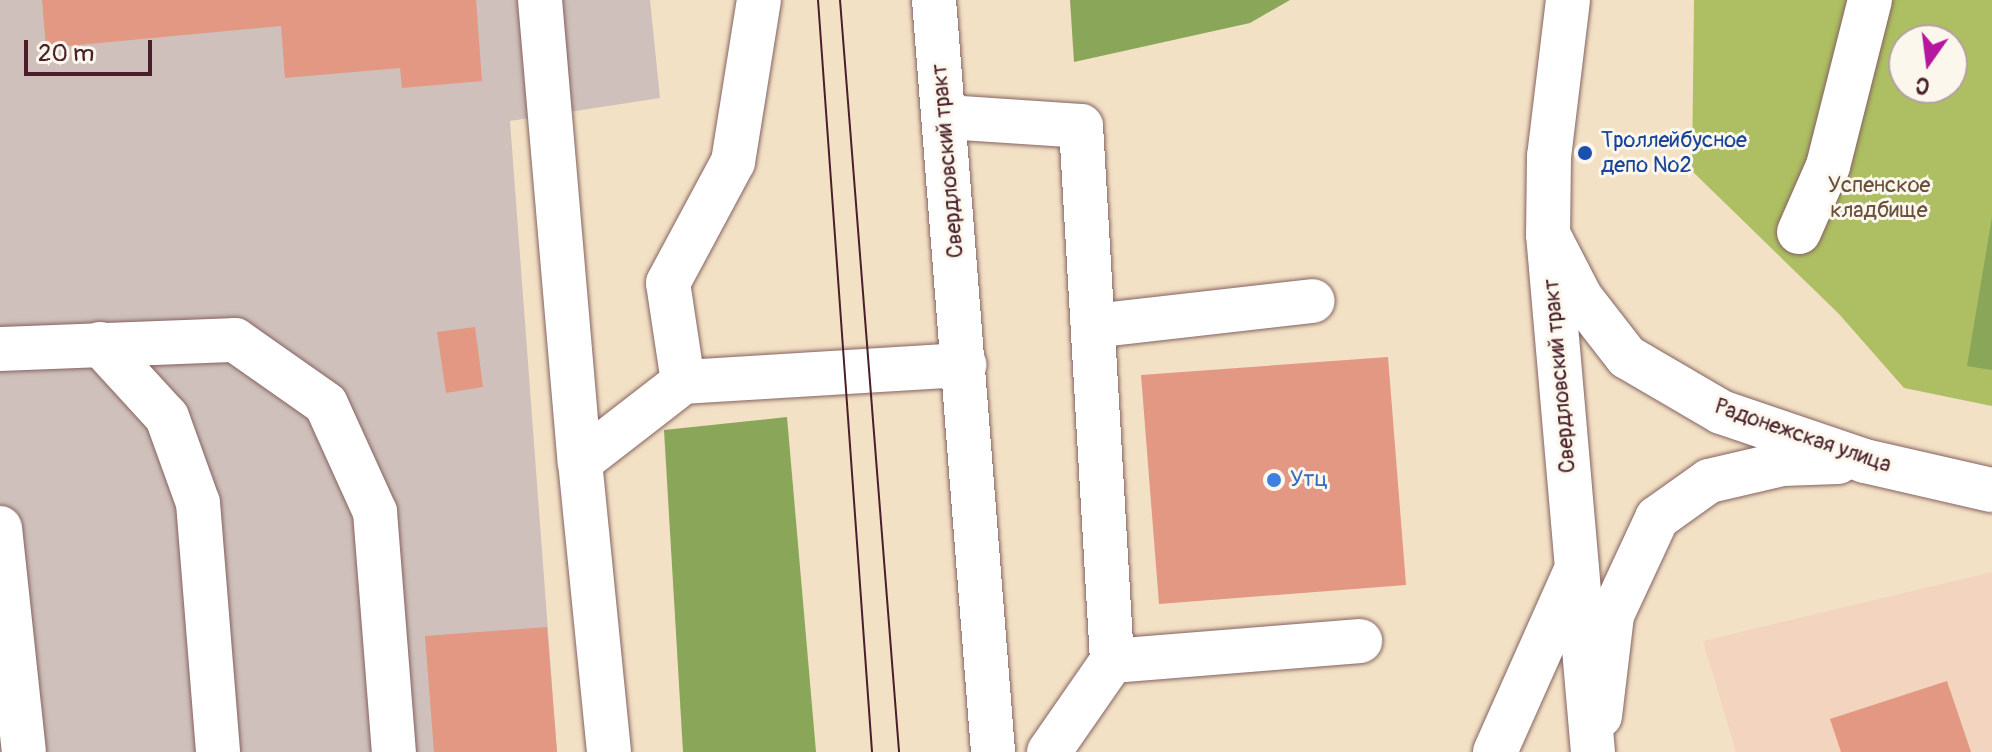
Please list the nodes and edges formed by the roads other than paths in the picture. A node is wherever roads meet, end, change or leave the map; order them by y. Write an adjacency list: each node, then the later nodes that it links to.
1 (540, 0): 17 (main road)
2 (759, 0): 15 (main road)
3 (934, 0): 7 (main road, Свердловский тракт)
4 (947, 0): 7 (main road)
5 (1568, 0): 9 (main road, Свердловский тракт)
6 (1870, 0): 8 (main road)
7 (946, 111): 11 (main road); 14 (main road, Свердловский тракт)
8 (1799, 232)
9 (1548, 234): 16 (main road, Радонежская улица); 20 (main road, Свердловский тракт)
10 (1313, 301): 11 (main road)
11 (1093, 326): 22 (main road)
12 (100, 344): 13 (main road); 24 (main road); 25 (main road)
13 (0, 349)
14 (964, 365): 15 (main road); 27 (main road, Свердловский тракт)
15 (683, 382): 17 (main road)
16 (1865, 461): 18 (main road, Радонежская улица); 30 (main road)
17 (580, 462): 26 (main road)
18 (1992, 490)
19 (0, 528): 23 (main road)
20 (1577, 568): 29 (main road); 30 (main road, Свердловский тракт)
21 (1360, 641): 22 (main road)
22 (1112, 661): 28 (main road)
23 (24, 752)
24 (218, 752)
25 (394, 752)
26 (609, 752)
27 (993, 752)
28 (1049, 752)
29 (1495, 752)
30 (1594, 752)

